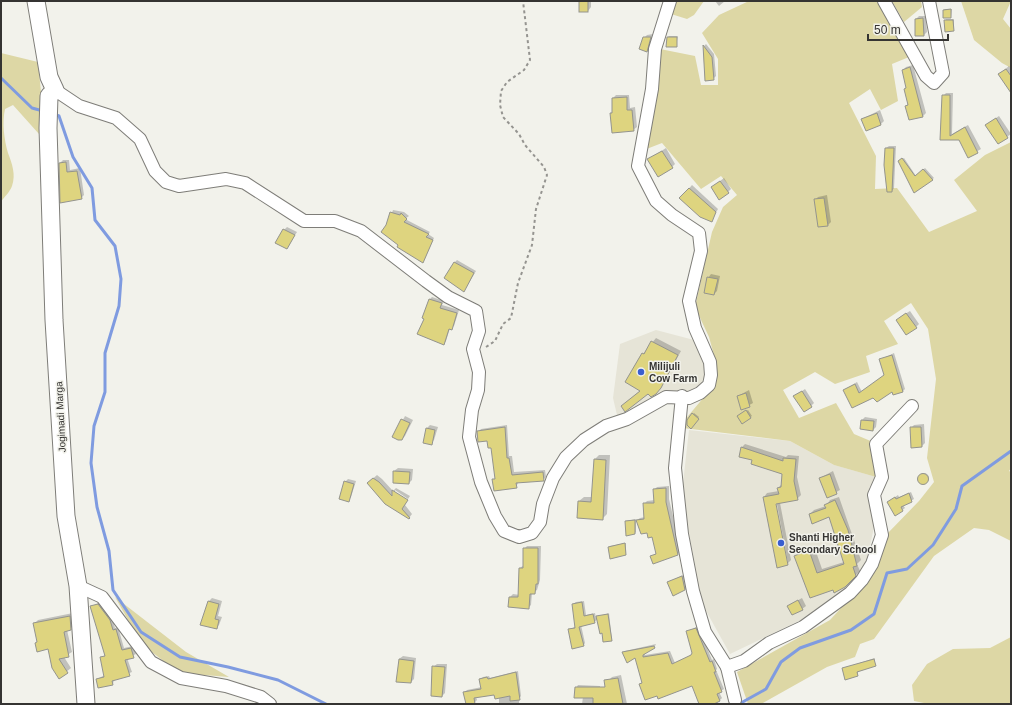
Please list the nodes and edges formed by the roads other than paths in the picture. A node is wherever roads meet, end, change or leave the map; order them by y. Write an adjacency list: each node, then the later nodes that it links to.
1 (36, 1): 5 (main road)
2 (670, 1): 6 (street)
3 (884, 1): 4 (street)
4 (929, 1)
5 (55, 90): 6 (street); 8 (main road, Jogimadi Marga)
6 (682, 396): 9 (street)
7 (912, 406): 9 (street)
8 (78, 586): 11 (main road, Jogimadi Marga); 12 (street)
9 (727, 667): 10 (street)
10 (735, 700)
11 (86, 704)
12 (270, 704)

